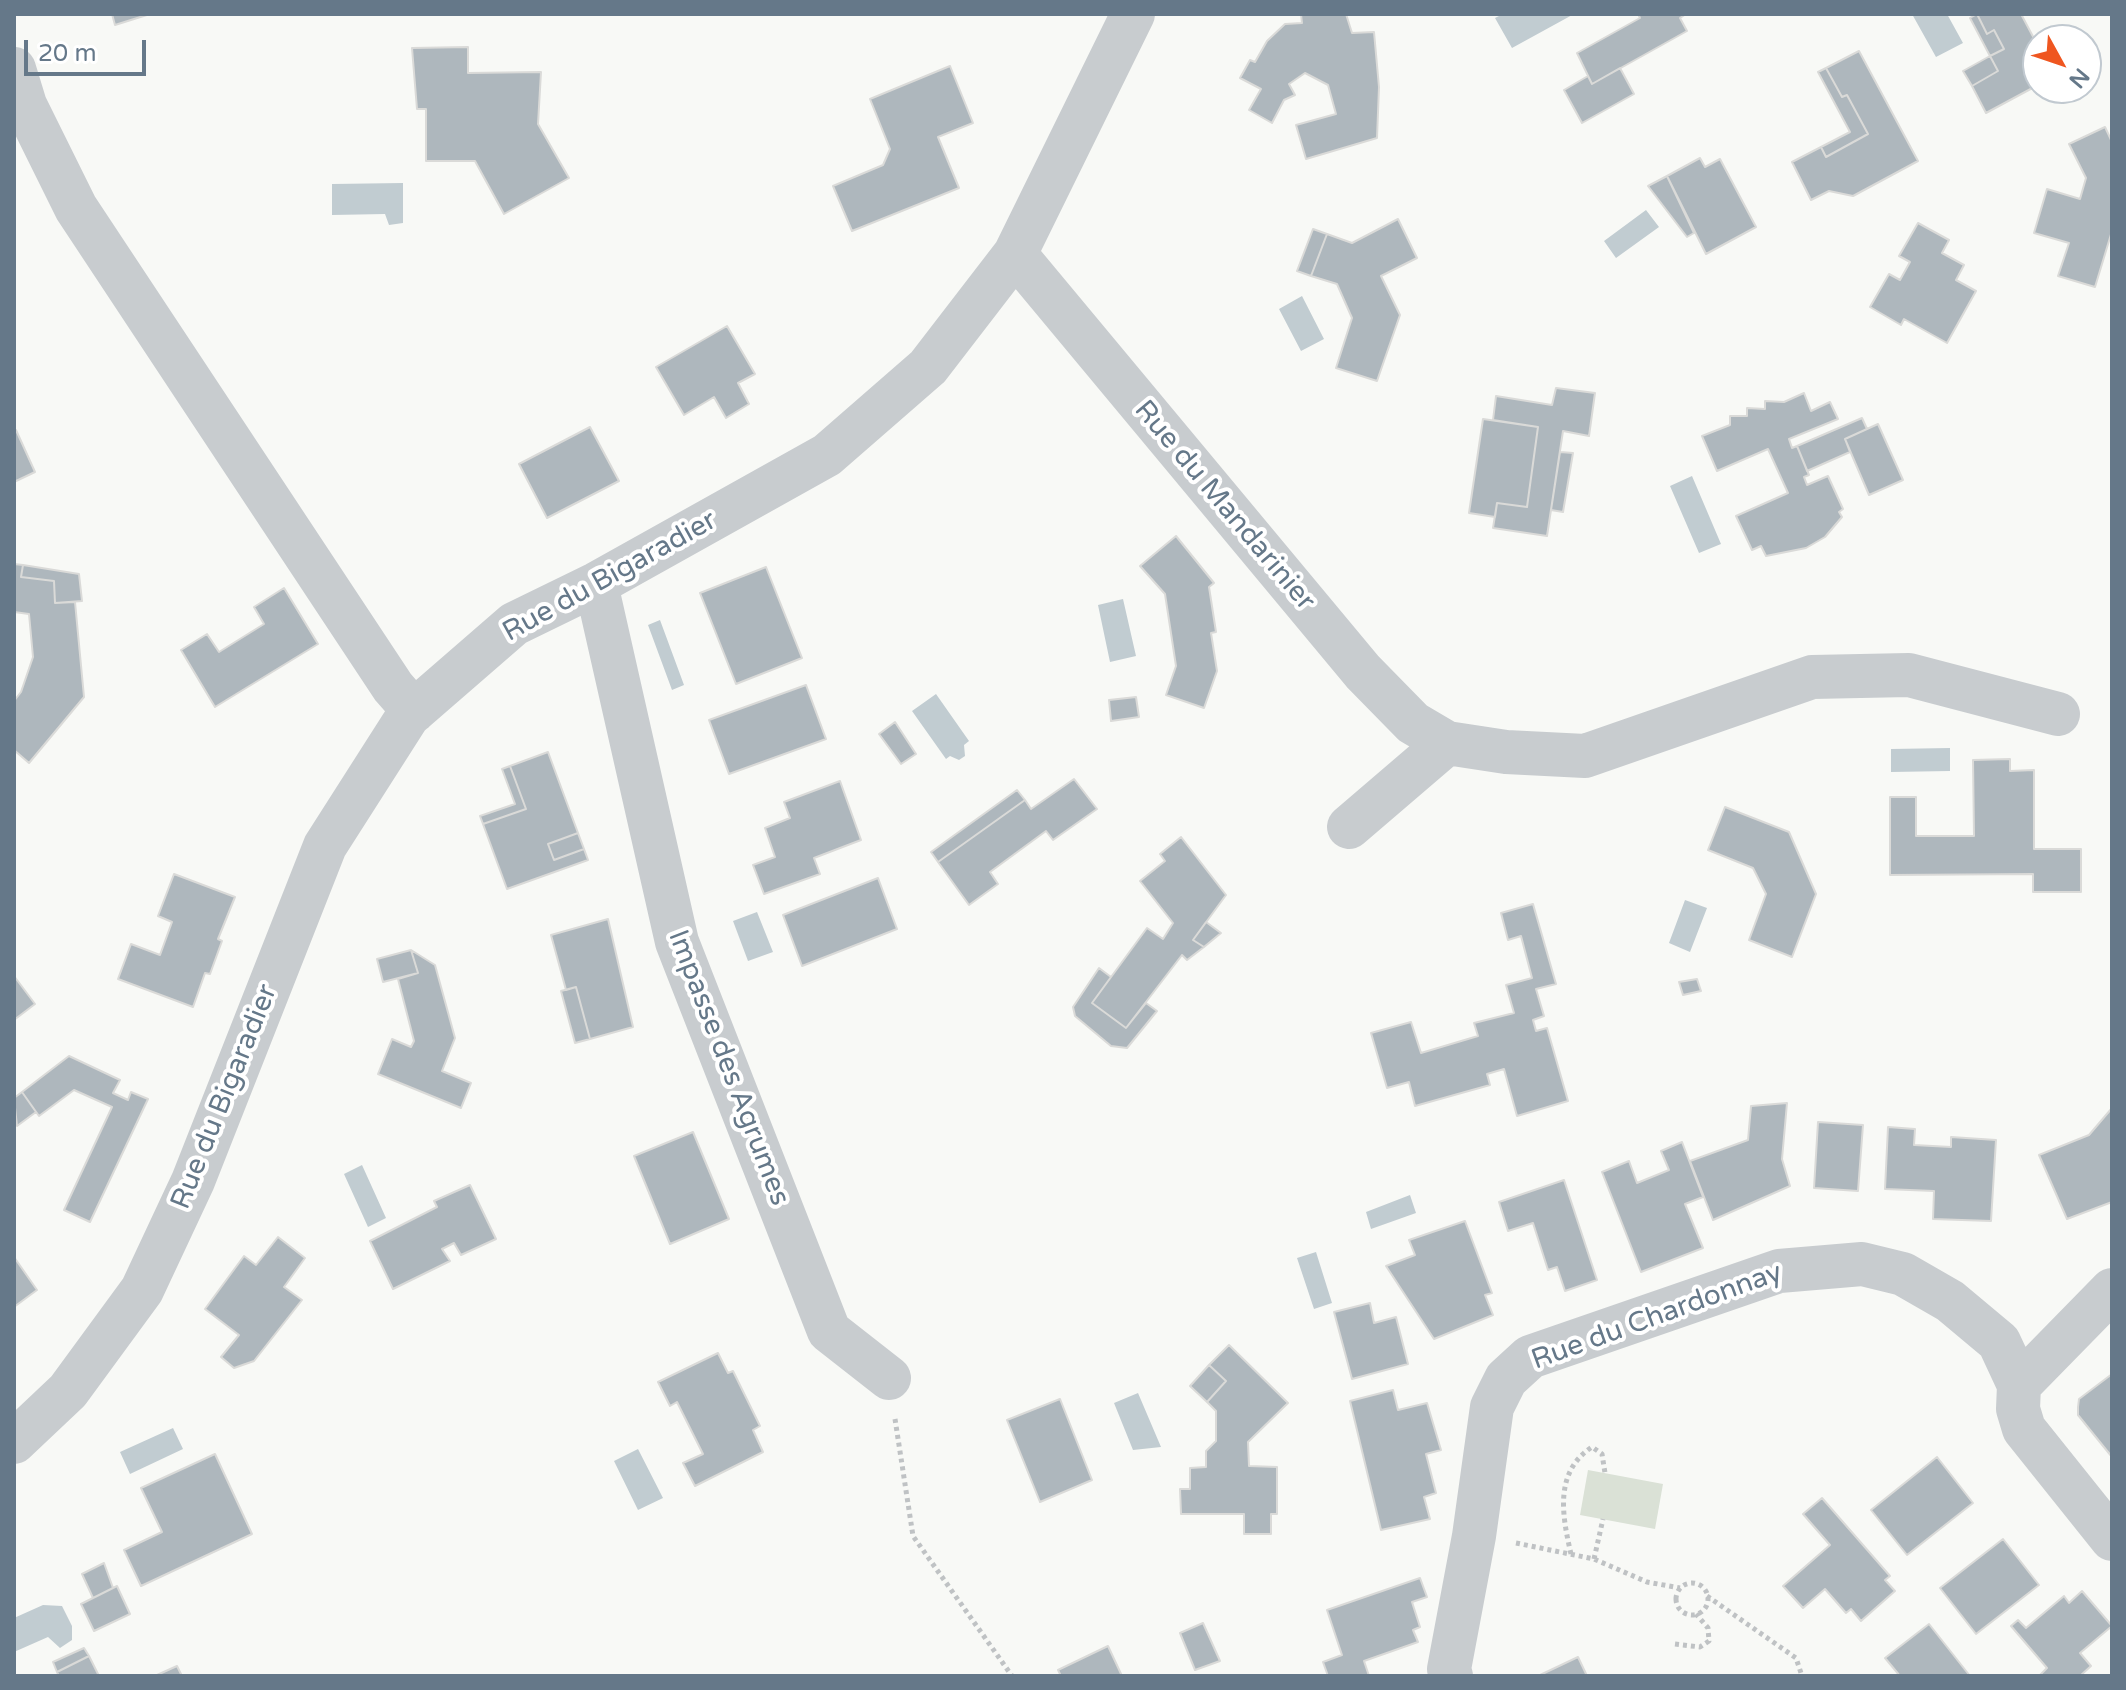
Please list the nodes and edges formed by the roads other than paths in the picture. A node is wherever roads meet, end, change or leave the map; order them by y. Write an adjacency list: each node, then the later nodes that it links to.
1 (1133, 14): 3 (street, Rue du Bigaradier)
2 (14, 69): 5 (street)
3 (1015, 254): 4 (street, Rue du Bigaradier); 7 (street, Rue du Mandarinier)
4 (596, 584): 5 (street, Rue du Bigaradier); 10 (street, Impasse des Agrumes)
5 (414, 711): 12 (street, Rue du Bigaradier)
6 (2058, 714): 7 (street, Rue du Mandarinier)
7 (1447, 743): 8 (street)
8 (1349, 827)
9 (2112, 1290): 11 (street)
10 (889, 1378)
11 (2019, 1385): 13 (street, Rue du Chardonnay); 14 (street, Rue du Chardonnay)
12 (14, 1442)
13 (2112, 1539)
14 (1451, 1676)

